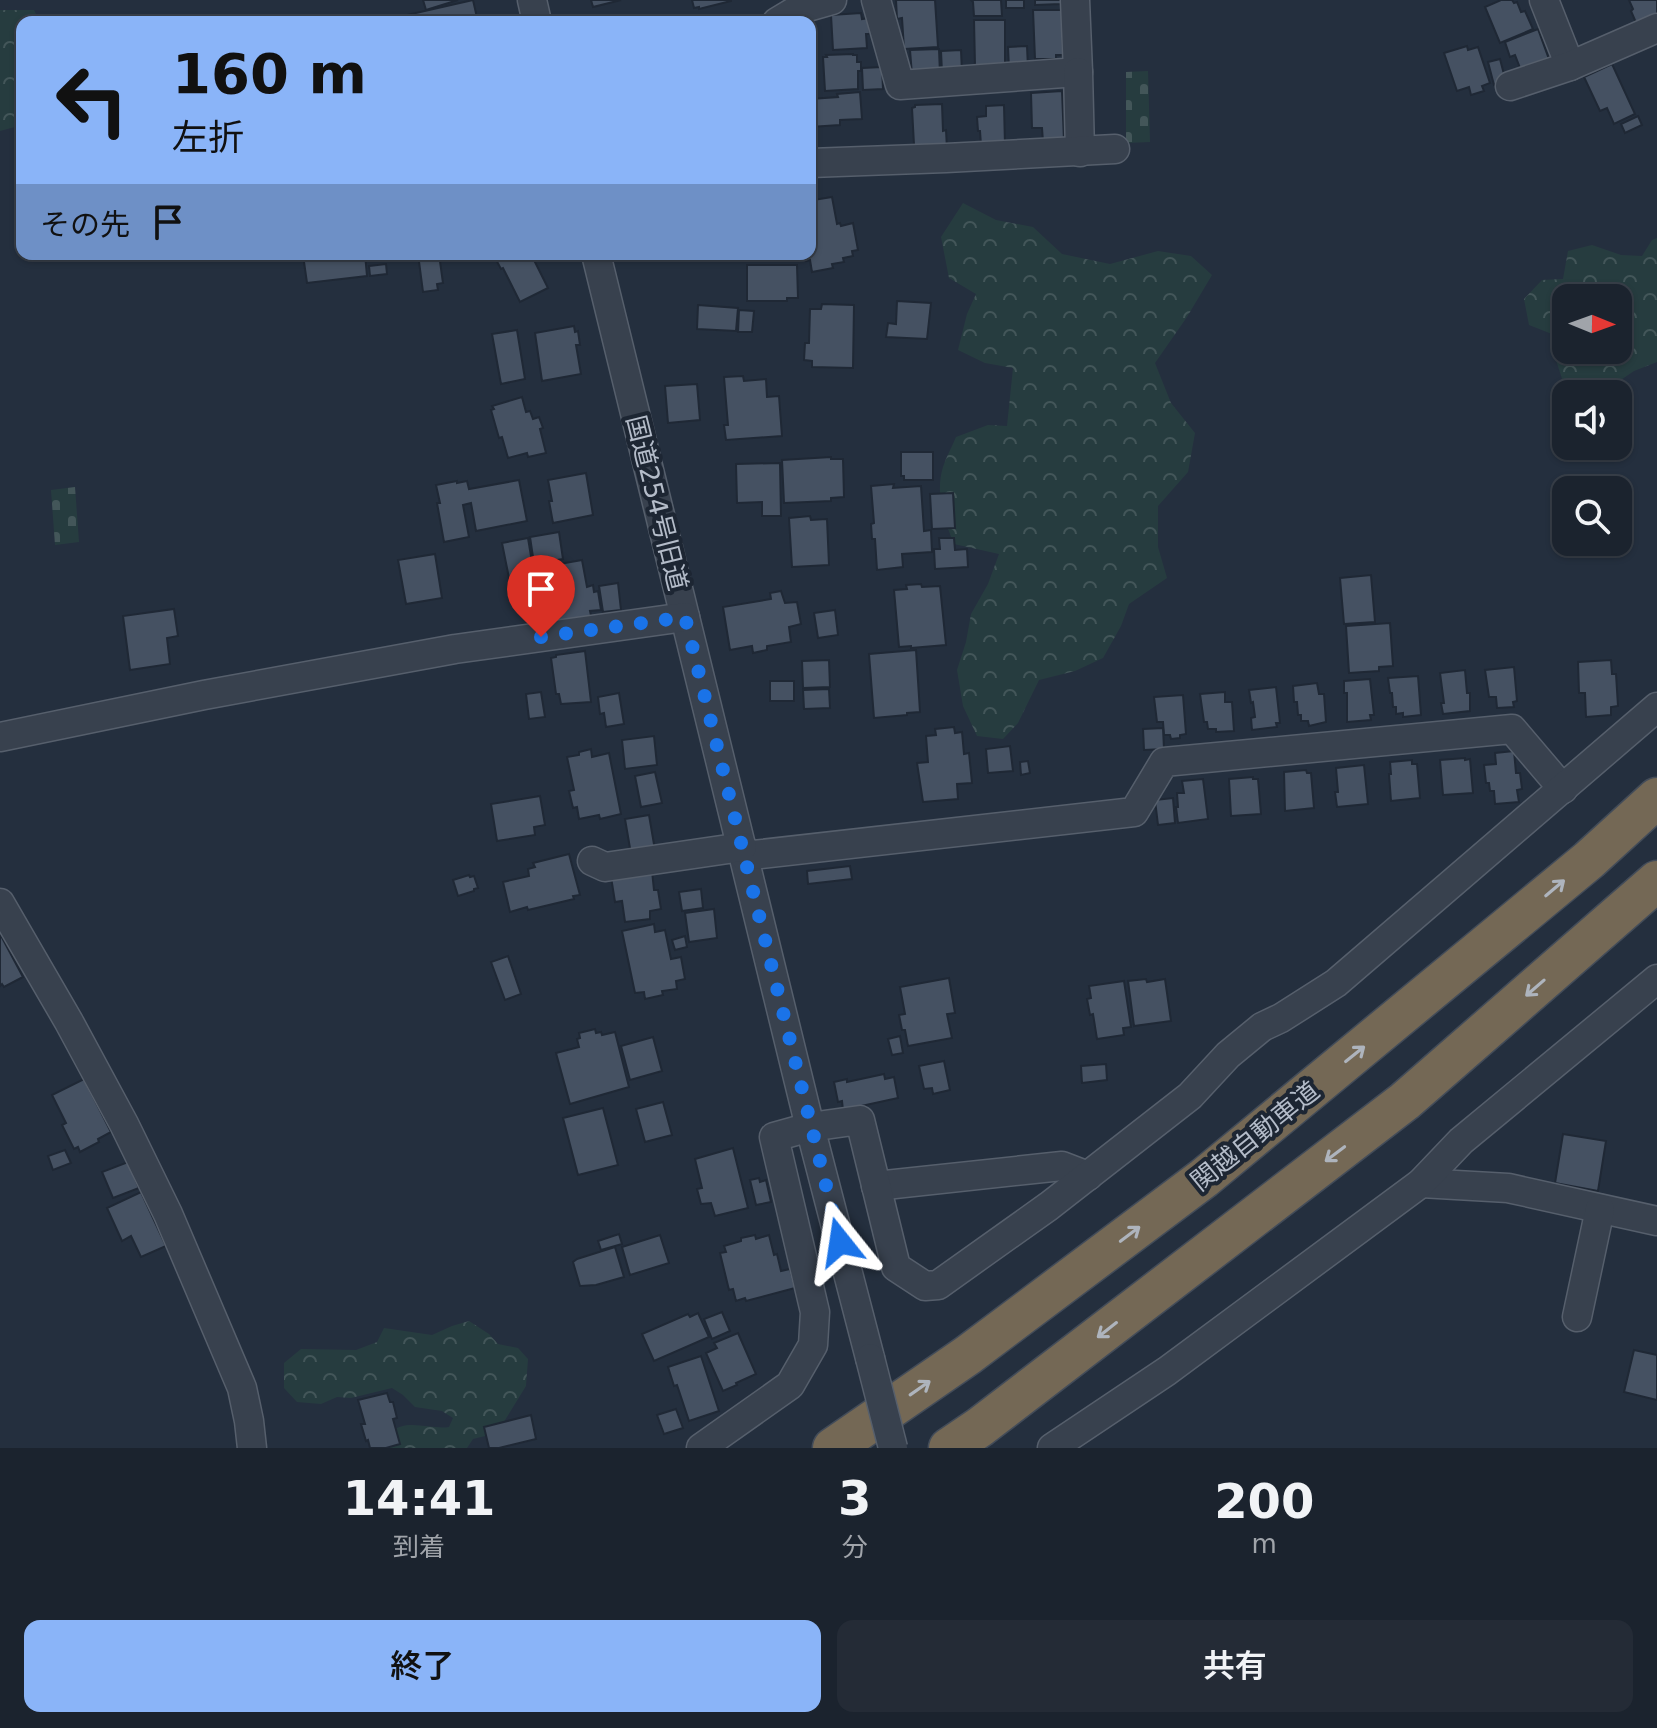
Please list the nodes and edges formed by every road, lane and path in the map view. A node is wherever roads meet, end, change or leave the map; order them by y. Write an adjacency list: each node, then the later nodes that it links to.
1 (832, 0): 5 (street)
2 (876, 0): 8 (street)
3 (1075, 0): 8 (street)
4 (1549, 2): 7 (street)
5 (787, 16)
6 (1657, 28): 7 (street)
7 (1570, 66): 9 (street)
8 (1078, 72): 11 (street)
9 (1510, 86)
10 (1115, 149): 11 (street)
11 (1080, 152): 12 (street)
12 (816, 163)
13 (597, 260): 14 (street, 国道254号旧道)
14 (685, 617): 16 (street); 19 (street, 国道254号旧道)
15 (1657, 707): 17 (street)
16 (0, 737)
17 (1563, 789): 19 (street); 25 (street)
18 (1657, 798): 33 (highway, 関越自動車道, one-way to 18)
19 (743, 852): 20 (street); 24 (street, 国道254号旧道)
20 (592, 861)
21 (1657, 881): 35 (highway, one-way to 35)
22 (0, 903): 31 (street)
23 (1657, 979): 26 (street)
24 (810, 1127): 27 (street); 32 (street); 34 (street, 国道254号旧道, bridge)
25 (1088, 1176): 27 (street); 27 (street)
26 (1421, 1183): 28 (street); 36 (street)
27 (876, 1186)
28 (1600, 1209): 29 (street); 30 (street)
29 (1657, 1221)
30 (1577, 1317)
31 (252, 1448)
32 (701, 1448)
33 (833, 1448)
34 (893, 1448)
35 (949, 1448)
36 (1052, 1448)

